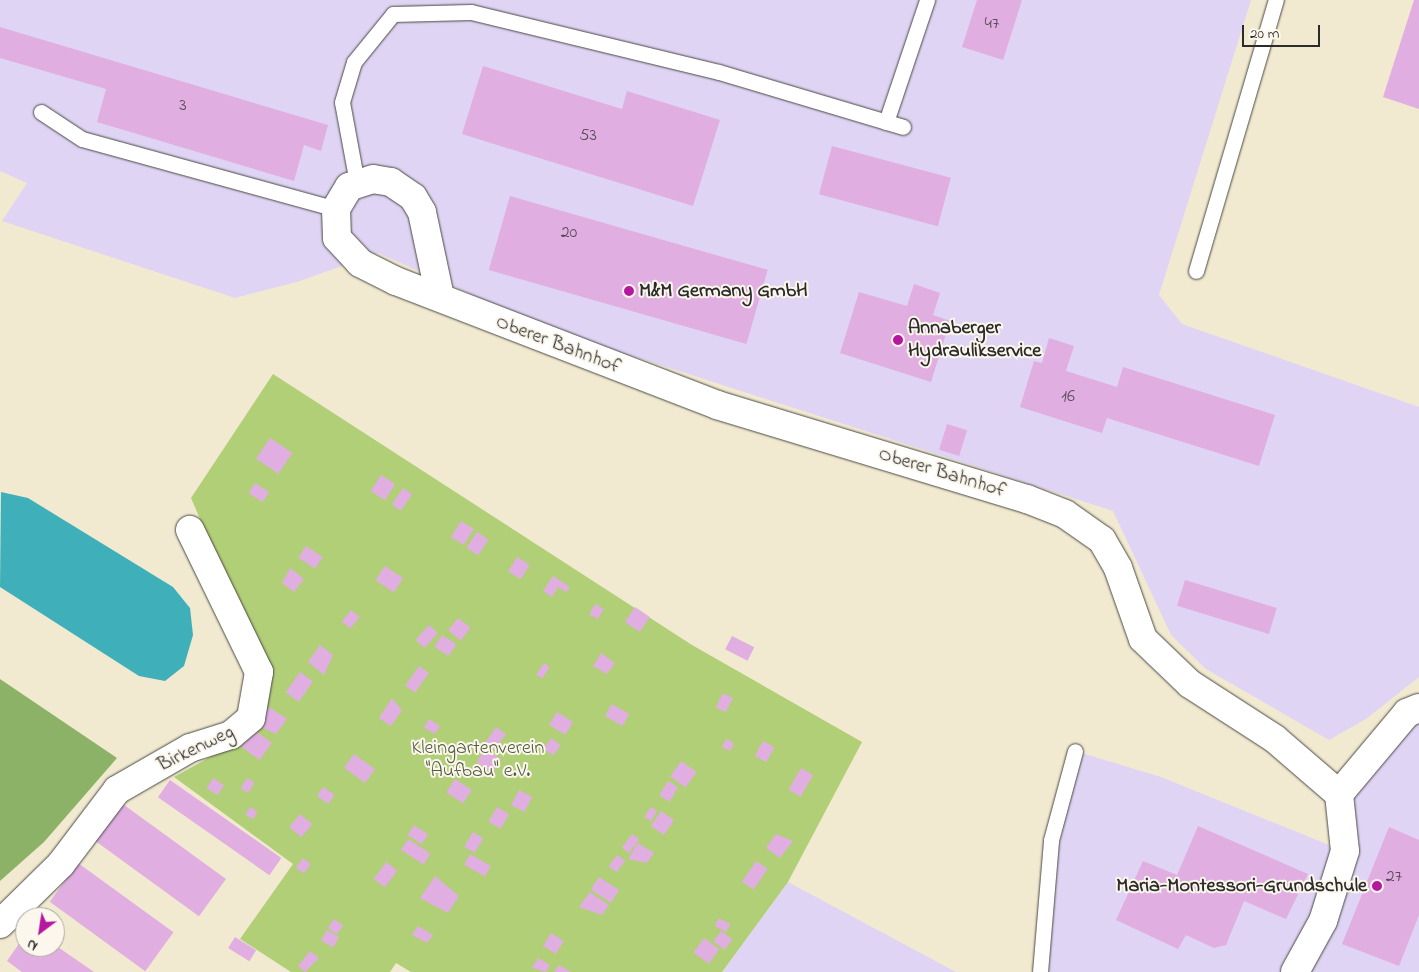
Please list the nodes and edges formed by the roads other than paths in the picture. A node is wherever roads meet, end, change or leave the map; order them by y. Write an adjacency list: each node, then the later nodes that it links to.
1 (927, 0): 4 (lane)
2 (1276, 0): 8 (lane)
3 (41, 112): 7 (lane)
4 (886, 122): 5 (lane); 6 (lane)
5 (903, 127)
6 (357, 183): 7 (street); 9 (street)
7 (336, 209): 9 (street, Oberer Bahnhof)
8 (1196, 271)
9 (440, 297): 13 (street, Oberer Bahnhof)
10 (190, 530): 14 (street, Birkenweg)
11 (1419, 708): 13 (street)
12 (1075, 751): 15 (lane)
13 (1339, 794): 16 (street)
14 (0, 924)
15 (1040, 972)
16 (1295, 972)

